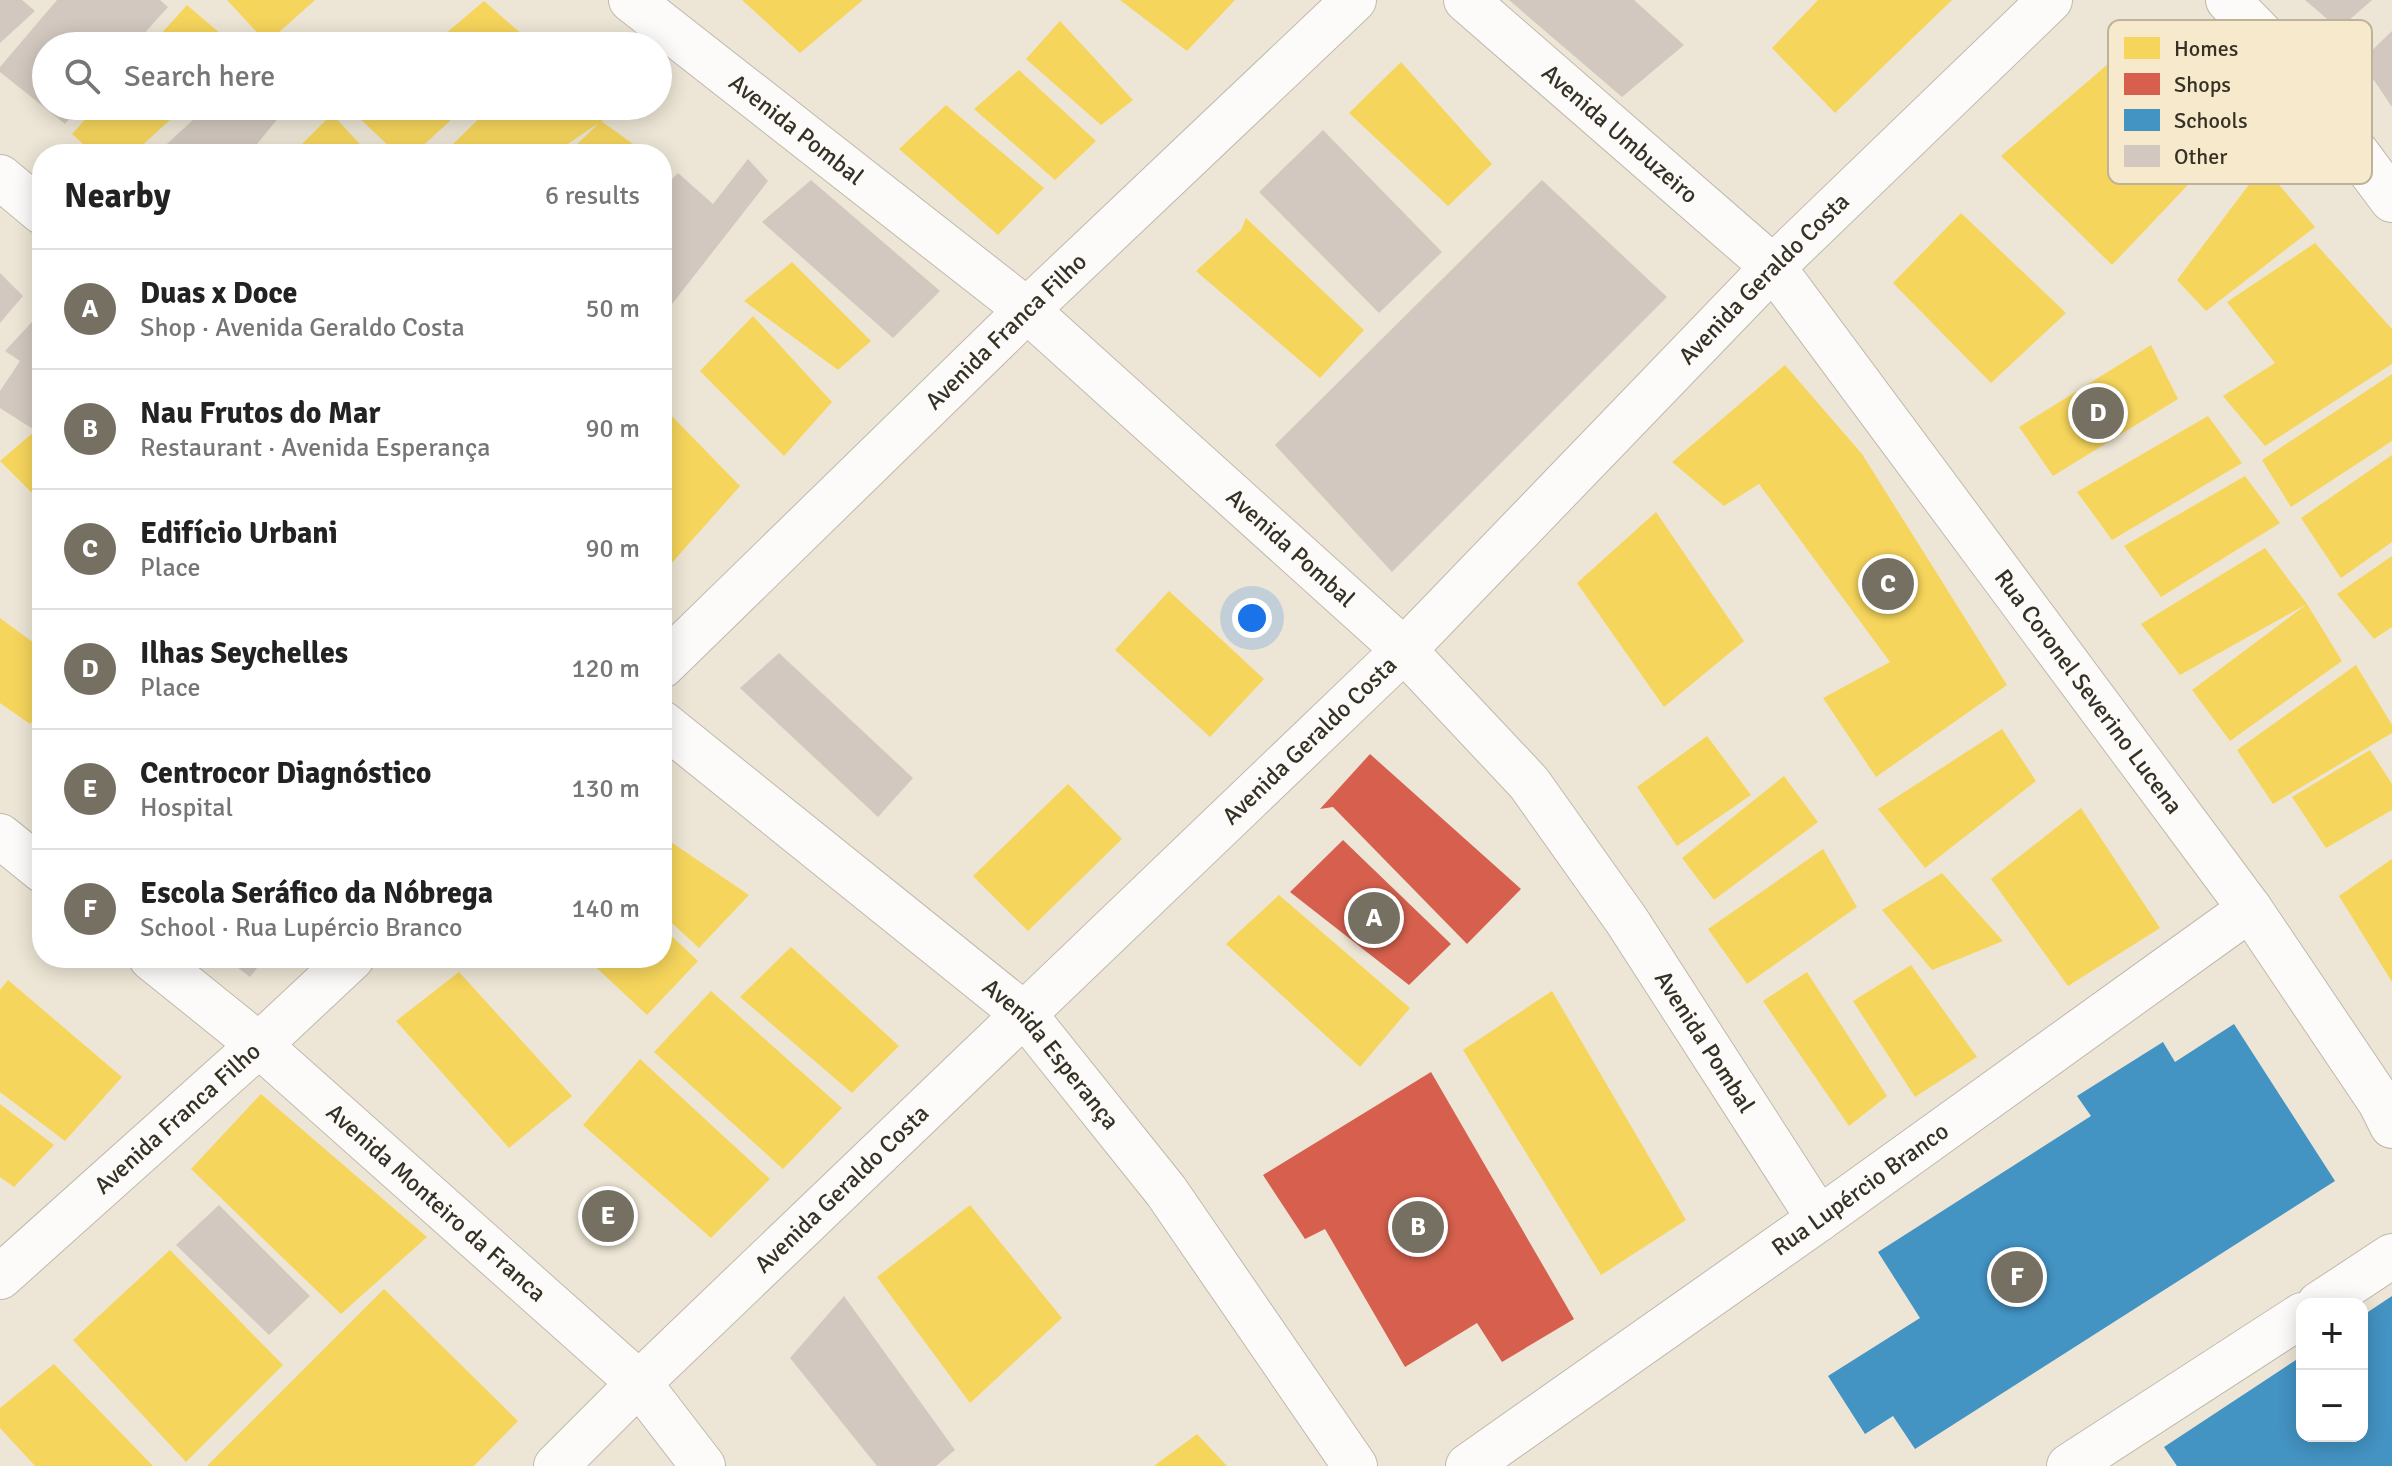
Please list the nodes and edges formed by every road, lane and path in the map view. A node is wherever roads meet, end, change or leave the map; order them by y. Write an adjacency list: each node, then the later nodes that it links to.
1 (631, 0): 8 (street, Avenida Pombal)
2 (1354, 0): 14 (street, Avenida Franca Filho)
3 (1466, 0): 13 (street, Avenida Umbuzeiro)
4 (2050, 0): 13 (street, Avenida Geraldo Costa)
5 (2228, 0): 6 (street)
6 (2247, 20)
7 (672, 32): 14 (street, Avenida Pombal)
8 (672, 32)
9 (2372, 173): 11 (street)
10 (0, 177): 12 (street)
11 (2392, 200)
12 (32, 204)
13 (1773, 267): 15 (street, Avenida Geraldo Costa); 20 (street, Rua Coronel Severino Lucena)
14 (1027, 310): 15 (street, Avenida Pombal); 16 (street, Avenida Franca Filho)
15 (1404, 650): 23 (street, Avenida Geraldo Costa); 26 (street, Avenida Pombal)
16 (672, 656)
17 (672, 731): 23 (street, Avenida Esperança)
18 (0, 836): 19 (street)
19 (32, 862)
20 (2250, 909): 25 (street, Rua Coronel Severino Lucena); 26 (street, Rua Lupércio Branco)
21 (163, 968): 24 (street, Avenida Monteiro da Franca)
22 (341, 968): 24 (street, Avenida Franca Filho)
23 (1025, 1015): 31 (street, Avenida Geraldo Costa); 34 (street, Avenida Esperança)
24 (259, 1045): 28 (street, Avenida Franca Filho); 31 (street, Avenida Monteiro da Franca)
25 (2388, 1107)
26 (1819, 1219): 35 (street, Rua Lupércio Branco)
27 (2392, 1256): 29 (street)
28 (0, 1277)
29 (2328, 1298)
30 (2296, 1319): 36 (street)
31 (639, 1383): 32 (street, Avenida Geraldo Costa); 33 (street, Avenida Monteiro da Franca)
32 (556, 1466)
33 (703, 1466)
34 (1355, 1466)
35 (1468, 1466)
36 (2069, 1466)

